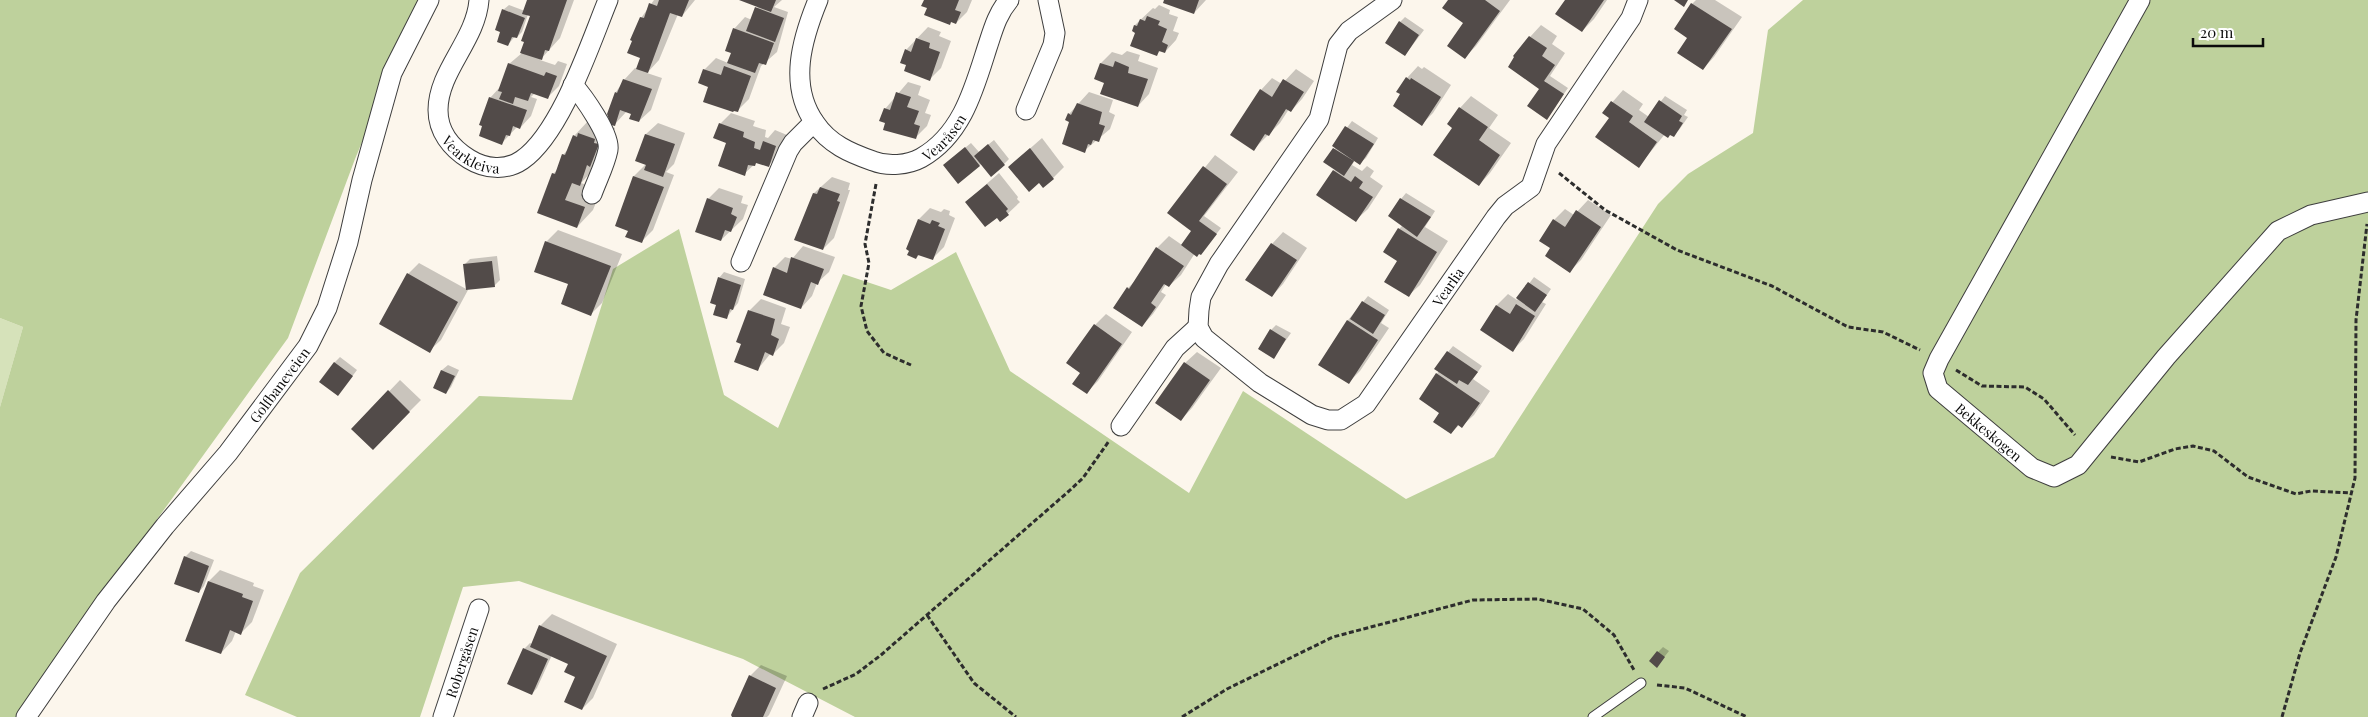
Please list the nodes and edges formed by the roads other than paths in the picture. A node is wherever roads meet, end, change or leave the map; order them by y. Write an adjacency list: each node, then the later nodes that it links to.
1 (429, 0): 20 (street, Golfbaneveien)
2 (479, 0): 10 (street, Vearkleiva)
3 (608, 0): 10 (street, Vearkleiva)
4 (818, 0): 12 (street, Vearåsen)
5 (1009, 0): 12 (street, Vearåsen)
6 (1048, 0): 11 (street)
7 (1392, 0): 16 (street)
8 (1638, 0): 16 (street, Vearlia)
9 (2140, 0): 14 (street, Bekkeskogen)
10 (573, 85): 13 (street)
11 (1026, 110)
12 (814, 122): 15 (street)
13 (592, 194)
14 (2368, 211)
15 (741, 262)
16 (1198, 327): 17 (street)
17 (1120, 426)
18 (479, 608): 21 (street, Robergåsen)
19 (1641, 683): 22 (lane)
20 (26, 717)
21 (443, 717)
22 (1593, 717)

